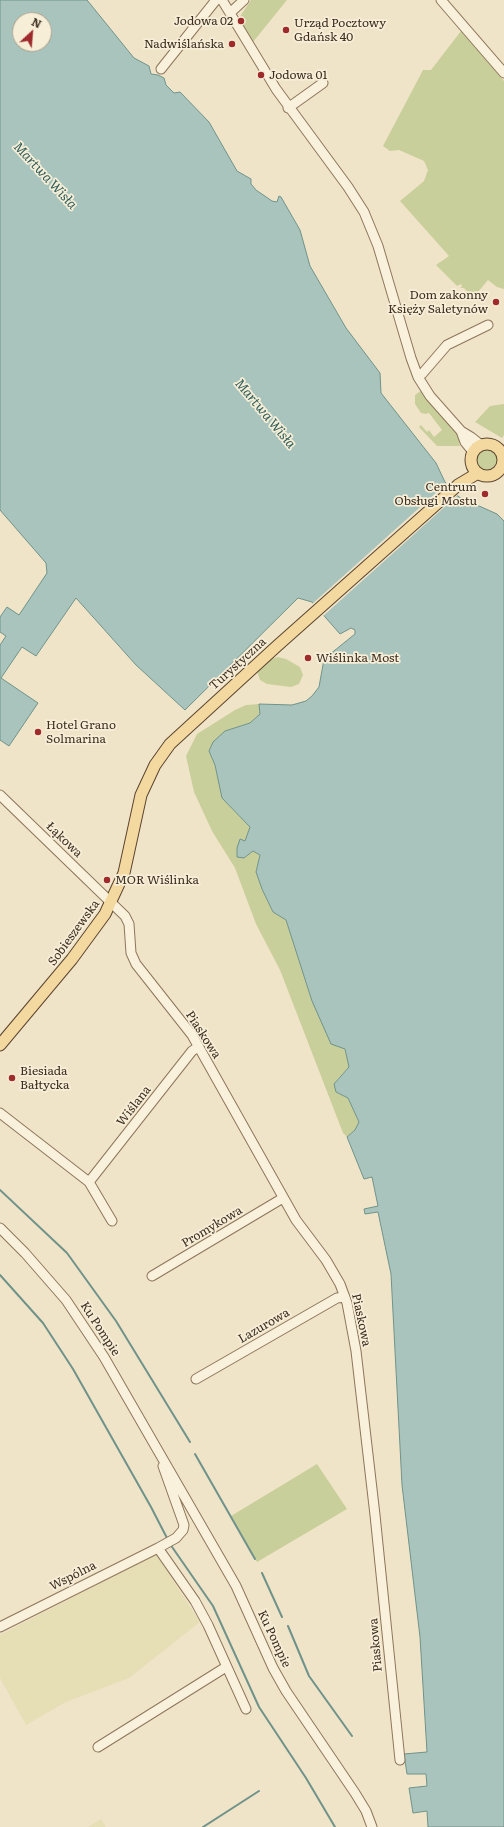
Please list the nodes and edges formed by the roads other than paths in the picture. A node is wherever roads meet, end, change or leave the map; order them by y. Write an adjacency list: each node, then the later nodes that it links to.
1 (216, 0): 6 (street)
2 (222, 0): 5 (street)
3 (244, 0): 5 (street)
4 (441, 0): 7 (street)
5 (230, 13): 9 (street)
6 (161, 69)
7 (504, 73)
8 (323, 83): 9 (street)
9 (288, 108): 11 (street)
10 (488, 325): 11 (street)
11 (418, 377): 12 (street)
12 (477, 448): 13 (main road); 15 (main road)
13 (503, 456): 14 (main road)
14 (502, 468): 15 (main road)
15 (475, 469): 16 (main road, Turystyczna)
16 (178, 735): 18 (main road, Sobieszewska)
17 (0, 794): 18 (street, Łąkowa)
18 (112, 903): 19 (main road, Sobieszewska); 20 (street, Piaskowa)
19 (0, 1045)
20 (198, 1047): 22 (street, Wiślana); 23 (street, Piaskowa)
21 (0, 1113): 22 (street)
22 (89, 1182): 24 (street)
23 (283, 1198): 26 (street, Promykowa); 27 (street, Piaskowa)
24 (112, 1222)
25 (0, 1228): 29 (street, Ku Pompie)
26 (152, 1276)
27 (345, 1297): 28 (street, Lazurowa); 35 (street, Piaskowa)
28 (196, 1379)
29 (162, 1456): 30 (street, Ku Pompie); 36 (street, Ku Pompie)
30 (160, 1547): 31 (street, Wspólna); 32 (street)
31 (0, 1627)
32 (226, 1667): 33 (street); 34 (street)
33 (246, 1709)
34 (98, 1747)
35 (400, 1760)
36 (372, 1827)

